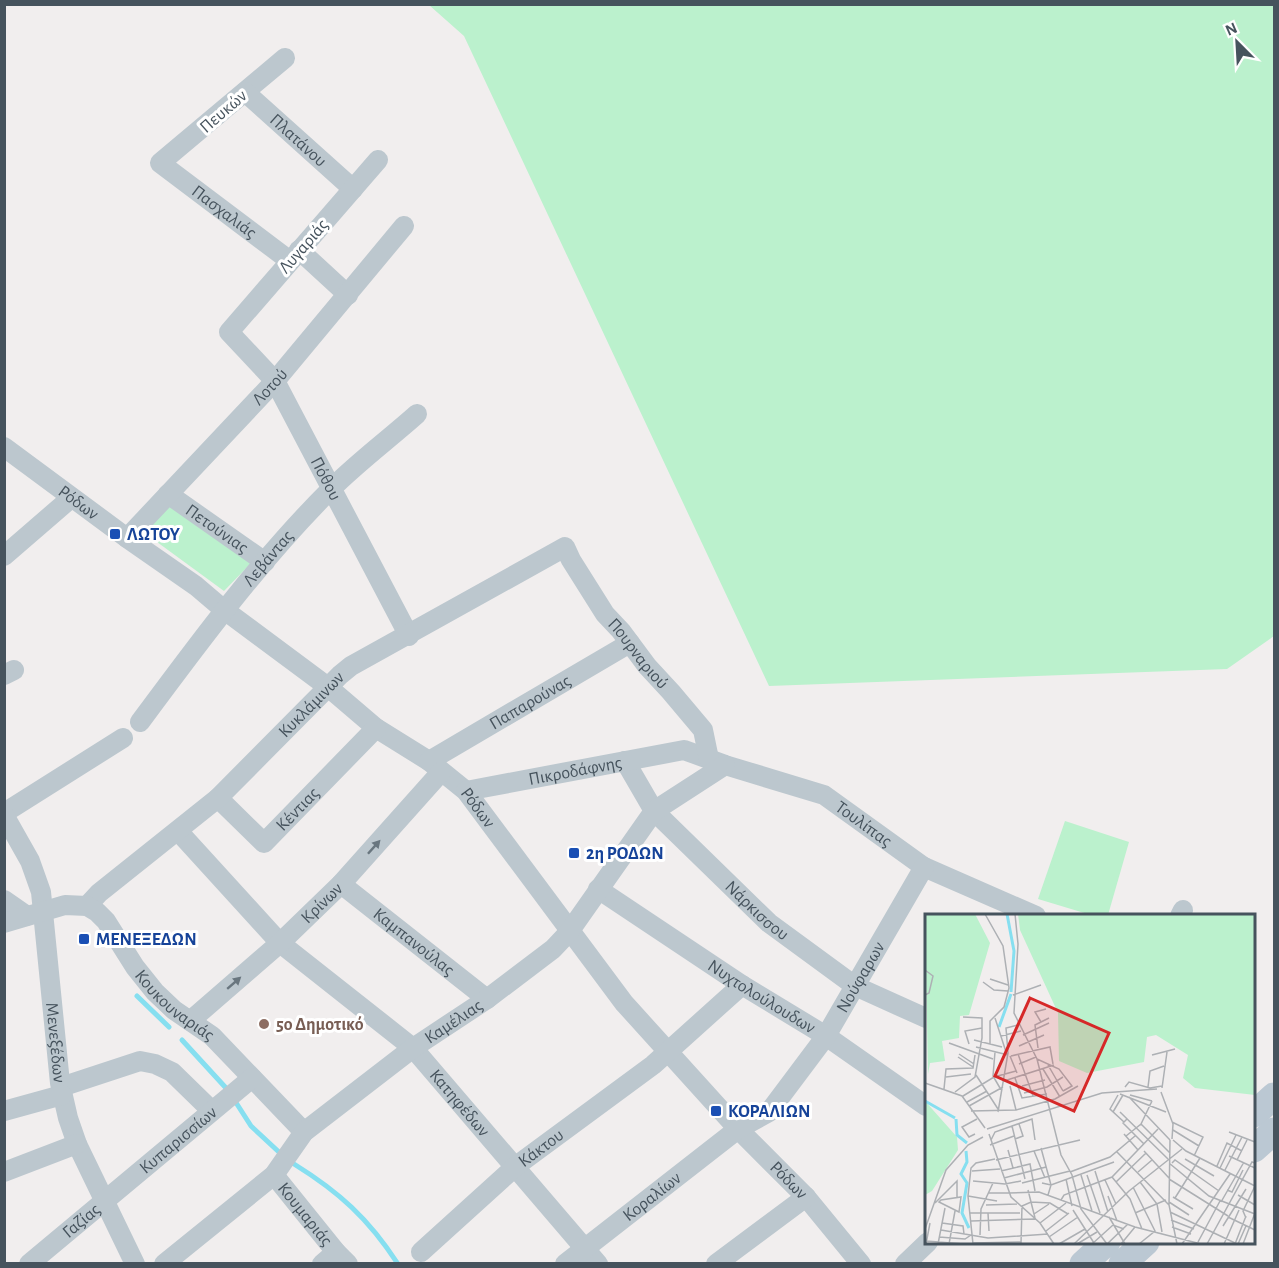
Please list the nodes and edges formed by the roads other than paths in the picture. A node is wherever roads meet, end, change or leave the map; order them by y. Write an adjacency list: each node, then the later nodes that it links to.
1 (285, 58): 2 (street, Πευκών)
2 (245, 92): 4 (street, Πευκών); 5 (street, Πλατάνου)
3 (378, 160): 5 (street, Λυγαριάς)
4 (160, 163): 7 (street, Πασχαλιάς)
5 (352, 189): 7 (street, Λυγαριάς)
6 (404, 226): 8 (street, Λοτού)
7 (294, 255): 8 (street, Πασχαλιάς); 9 (street, Λυγαριάς)
8 (348, 295): 10 (street, Λοτού)
9 (229, 332): 10 (street, Πόθου)
10 (275, 381): 13 (street, Πόθου); 14 (street, Λοτού)
11 (417, 414): 13 (street, Λεβάντας)
12 (4, 447): 15 (street, Ρόδων)
13 (332, 488): 19 (street, Λεβάντας); 21 (street, Πόθου)
14 (168, 494): 16 (street, Λοτού); 19 (street, Πετούνιας)
15 (71, 498): 16 (street, Ρόδων); 18 (street)
16 (127, 538): 20 (street, Ρόδων)
17 (565, 547): 21 (street, Κυκλάμινων); 22 (street, Πουρναριού)
18 (4, 556)
19 (265, 562): 20 (street, Λεβάντας)
20 (224, 609): 23 (street, Ρόδων); 24 (street, Λεβάντας)
21 (409, 636): 23 (street, Κυκλάμινων)
22 (630, 643): 29 (street, Πουρναριού); 30 (street, Παπαρούνας)
23 (328, 687): 25 (street, Ρόδων); 32 (street, Κυκλάμινων)
24 (140, 722)
25 (376, 728): 30 (street, Ρόδων); 32 (street, Κέντιας)
26 (123, 738): 34 (street)
27 (684, 750): 28 (street, Πικροδάφνης); 29 (street, Τουλίπας)
28 (625, 761): 31 (street, Πικροδάφνης); 33 (street, Νάρκισσου)
29 (717, 762): 33 (street, Καμέλιας); 36 (street, Τουλίπας)
30 (435, 767): 31 (street, Ρόδων); 37 (street, Κρίνων, one-way to 30)
31 (466, 791): 44 (street, Ρόδων)
32 (218, 798): 35 (street, Κυκλάμινων)
33 (654, 811): 38 (street, Καμέλιας); 47 (street, Νάρκισσου)
34 (4, 814): 41 (street, Μενεξέδων)
35 (178, 831): 40 (street, Κυκλάμινων); 45 (street, Κατηφέδων)
36 (924, 867): 42 (street, Τουλίπας); 47 (street, Νούφαρων)
37 (340, 884): 45 (street, Κρίνων); 48 (street, Καμπανούλας)
38 (598, 889): 44 (street, Καμέλιας); 46 (street, Νυχτολούλουδων)
39 (4, 900): 41 (street)
40 (87, 906): 41 (street); 50 (street, Κουκουναριάς)
41 (35, 913): 43 (street); 55 (street, Μενεξέδων)
42 (1034, 914)
43 (4, 923)
44 (569, 932): 48 (street, Καμέλιας); 53 (street, Ρόδων)
45 (280, 943): 50 (street, Κρίνων, one-way to 45); 52 (street, Κατηφέδων)
46 (742, 985): 51 (street, Νυχτολούλουδων); 53 (street, Κάκτου)
47 (855, 986): 49 (street, Νάρκισσου); 51 (street, Νούφαρων)
48 (487, 999): 52 (street, Καμέλιας)
49 (925, 1017)
50 (190, 1021): 54 (street, Κουκουναριάς)
51 (826, 1036): 57 (street, Νυχτολούλουδων); 61 (street, Νούφαρων)
52 (413, 1048): 63 (street, Καμέλιας); 66 (street, Κατηφέδων)
53 (668, 1052): 61 (street, Ρόδων); 66 (street, Κάκτου)
54 (252, 1078): 59 (street, Κυπαρισσίων); 63 (street, Κουκουναριάς)
55 (62, 1091): 58 (street); 59 (street); 64 (street, Μενεξέδων)
56 (1275, 1096): 60 (main road)
57 (925, 1105)
58 (4, 1111)
59 (212, 1112): 70 (street, Κυπαρισσίων)
60 (1255, 1113)
61 (738, 1129): 69 (street, Ρόδων); 74 (street, Κοραλίων)
62 (1275, 1131): 65 (main road)
63 (304, 1132): 68 (street, Καμέλιας)
64 (77, 1144): 67 (street); 70 (street, Μενεξέδων)
65 (1255, 1148)
66 (516, 1166): 74 (street, Κατηφέδων); 75 (street, Κάκτου)
67 (4, 1172)
68 (274, 1175): 76 (street, Κουμαριάς); 79 (street, Καμέλιας)
69 (806, 1197): 82 (street); 83 (street, Ρόδων)
70 (104, 1202): 77 (street, Γαζίας); 78 (street, Μενεξέδων)
71 (925, 1244): 84 (street)
72 (1105, 1244): 85 (main road)
73 (1144, 1244): 86 (main road)
74 (585, 1247): 80 (street, Κοραλίων); 81 (street, Κατηφέδων)
75 (421, 1252)
76 (335, 1260)
77 (29, 1263)
78 (135, 1263)
79 (164, 1263)
80 (565, 1263)
81 (598, 1263)
82 (716, 1263)
83 (861, 1263)
84 (904, 1263)
85 (1083, 1263)
86 (1122, 1263)

